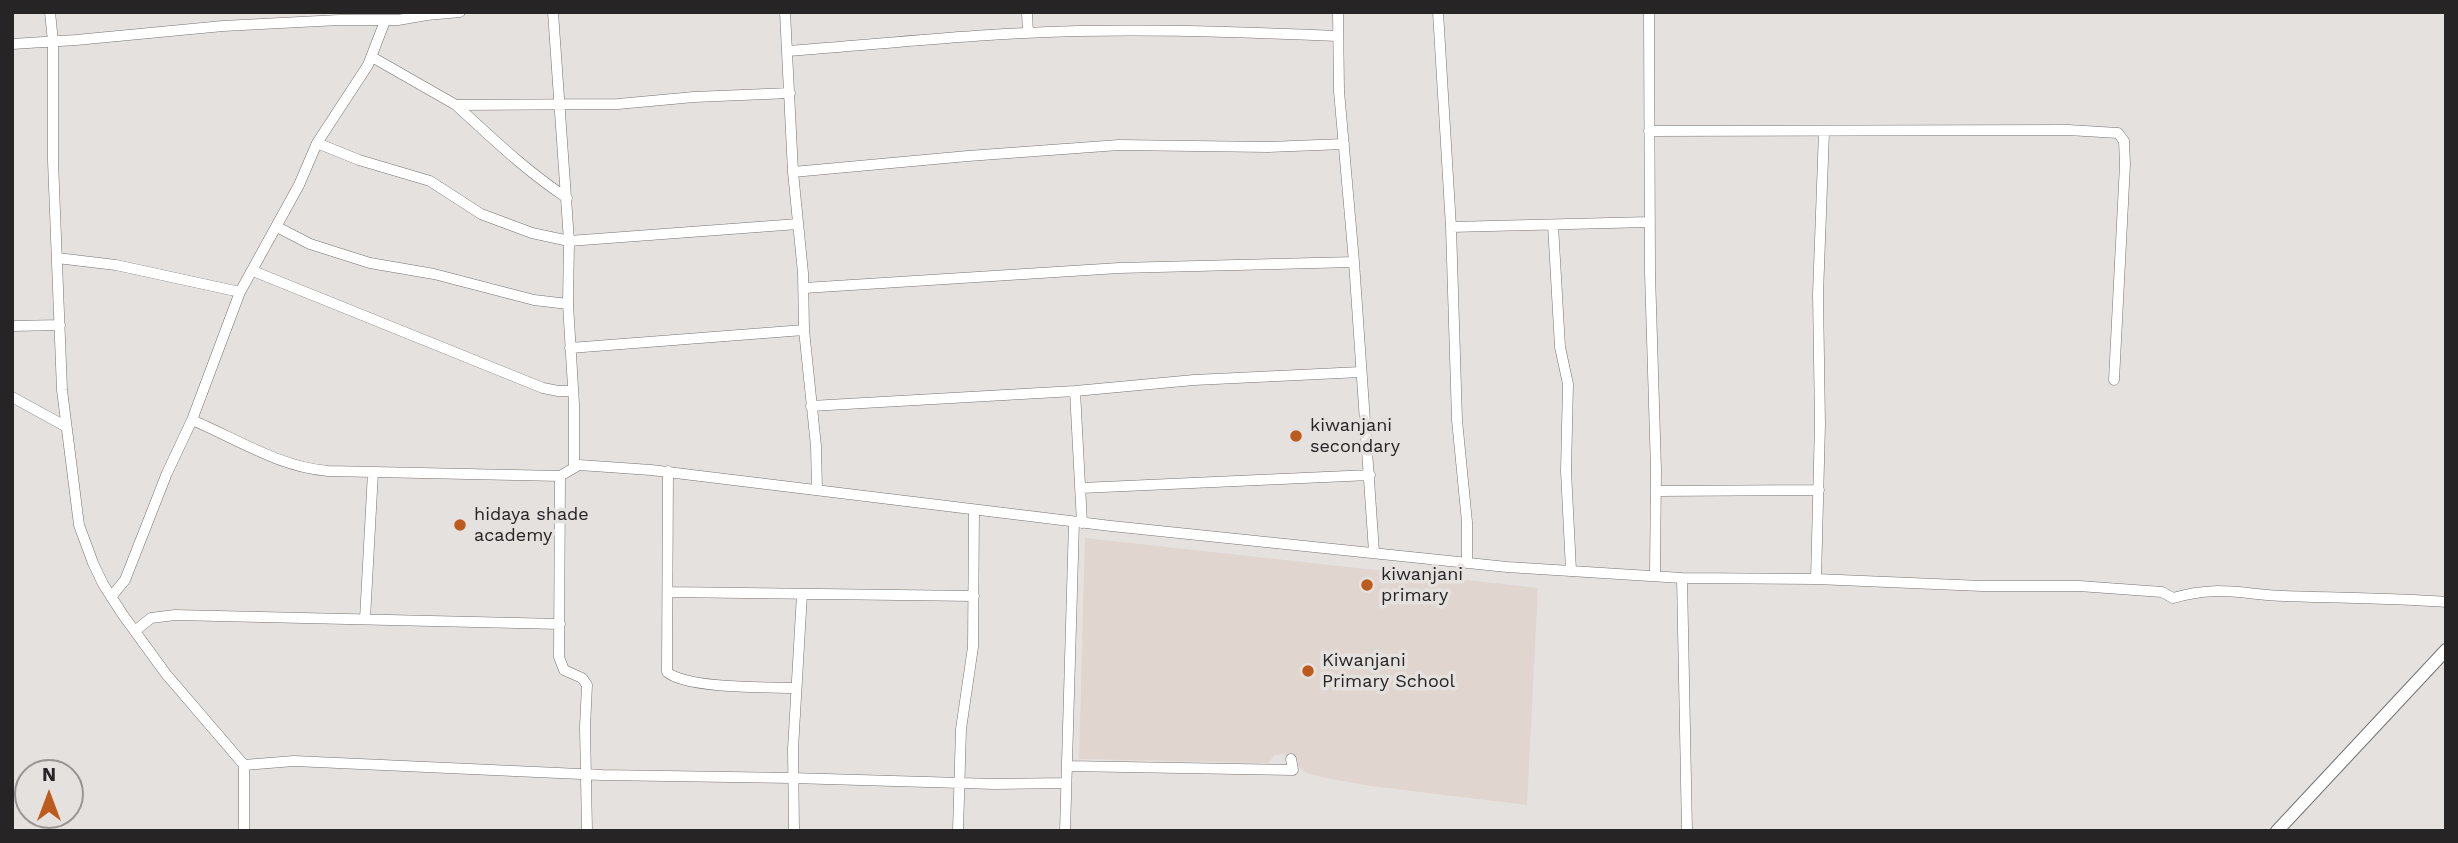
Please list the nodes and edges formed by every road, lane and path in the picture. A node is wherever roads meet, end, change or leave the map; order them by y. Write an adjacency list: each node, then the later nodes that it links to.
1 (50, 12): 12 (street)
2 (460, 12): 9 (street)
3 (553, 12): 17 (street)
4 (785, 12): 14 (street)
5 (1027, 12): 10 (street)
6 (1338, 12): 11 (street)
7 (1438, 12): 29 (street)
8 (1649, 12): 19 (street)
9 (385, 21): 12 (street); 15 (street)
10 (1028, 33): 11 (street); 14 (street)
11 (1338, 36): 22 (street)
12 (53, 42): 13 (street); 31 (street)
13 (12, 44)
14 (787, 51): 16 (street)
15 (372, 57): 18 (street); 21 (street)
16 (790, 93): 17 (street); 23 (street)
17 (559, 104): 18 (street); 24 (street)
18 (456, 105): 24 (street)
19 (1648, 131): 20 (street); 25 (street)
20 (1824, 132): 42 (street); 55 (street)
21 (317, 143): 28 (street); 30 (street)
22 (1344, 144): 23 (street); 32 (street)
23 (793, 172): 26 (street)
24 (567, 198): 30 (street)
25 (1649, 222): 27 (street); 57 (street)
26 (798, 224): 30 (street); 34 (street)
27 (1553, 225): 29 (street); 62 (street)
28 (277, 227): 33 (street); 36 (street)
29 (1451, 227): 61 (street)
30 (569, 241): 36 (street)
31 (57, 258): 35 (street); 37 (street)
32 (1354, 262): 34 (street); 41 (street)
33 (253, 271): 35 (street); 43 (street)
34 (804, 288): 39 (street)
35 (240, 292): 47 (street)
36 (568, 304): 40 (street)
37 (60, 325): 38 (street); 48 (street)
38 (12, 327)
39 (804, 330): 40 (street); 46 (street)
40 (570, 348): 43 (street)
41 (1361, 372): 44 (street); 53 (street)
42 (2114, 380)
43 (573, 391): 49 (street)
44 (1075, 391): 46 (street); 54 (street)
45 (12, 397): 48 (street)
46 (811, 406): 56 (street)
47 (192, 420): 51 (street); 69 (street)
48 (65, 426): 69 (street)
49 (574, 467): 50 (street); 52 (street)
50 (668, 471): 56 (street); 66 (street)
51 (373, 472): 52 (street); 71 (street)
52 (560, 475): 72 (street)
53 (1370, 475): 54 (street); 60 (street)
54 (1081, 488): 59 (street)
55 (1819, 489): 57 (street); 65 (street)
56 (817, 490): 58 (street)
57 (1656, 491): 63 (street)
58 (974, 510): 59 (street); 68 (street)
59 (1078, 522): 60 (street); 78 (street)
60 (1374, 552): 61 (street)
61 (1467, 563): 62 (street)
62 (1571, 570): 63 (street)
63 (1655, 575): 64 (street)
64 (1682, 578): 65 (street); 88 (street)
65 (1816, 579): 70 (street)
66 (667, 592): 67 (street); 75 (street)
67 (802, 594): 68 (street); 75 (street)
68 (974, 596): 81 (street)
69 (111, 597): 73 (street)
70 (2446, 602)
71 (365, 619): 72 (street); 73 (street)
72 (560, 624): 79 (street)
73 (135, 631): 77 (street)
74 (2446, 650): 89 (street)
75 (796, 688): 80 (street)
76 (1291, 759): 78 (street)
77 (244, 765): 79 (street); 83 (street)
78 (1068, 766): 82 (street)
79 (586, 775): 80 (street); 84 (street)
80 (792, 778): 81 (street); 85 (street)
81 (959, 783): 82 (street); 86 (street)
82 (1065, 783): 87 (street)
83 (244, 831)
84 (587, 831)
85 (793, 831)
86 (958, 831)
87 (1065, 831)
88 (1688, 831)
89 (2277, 831)

